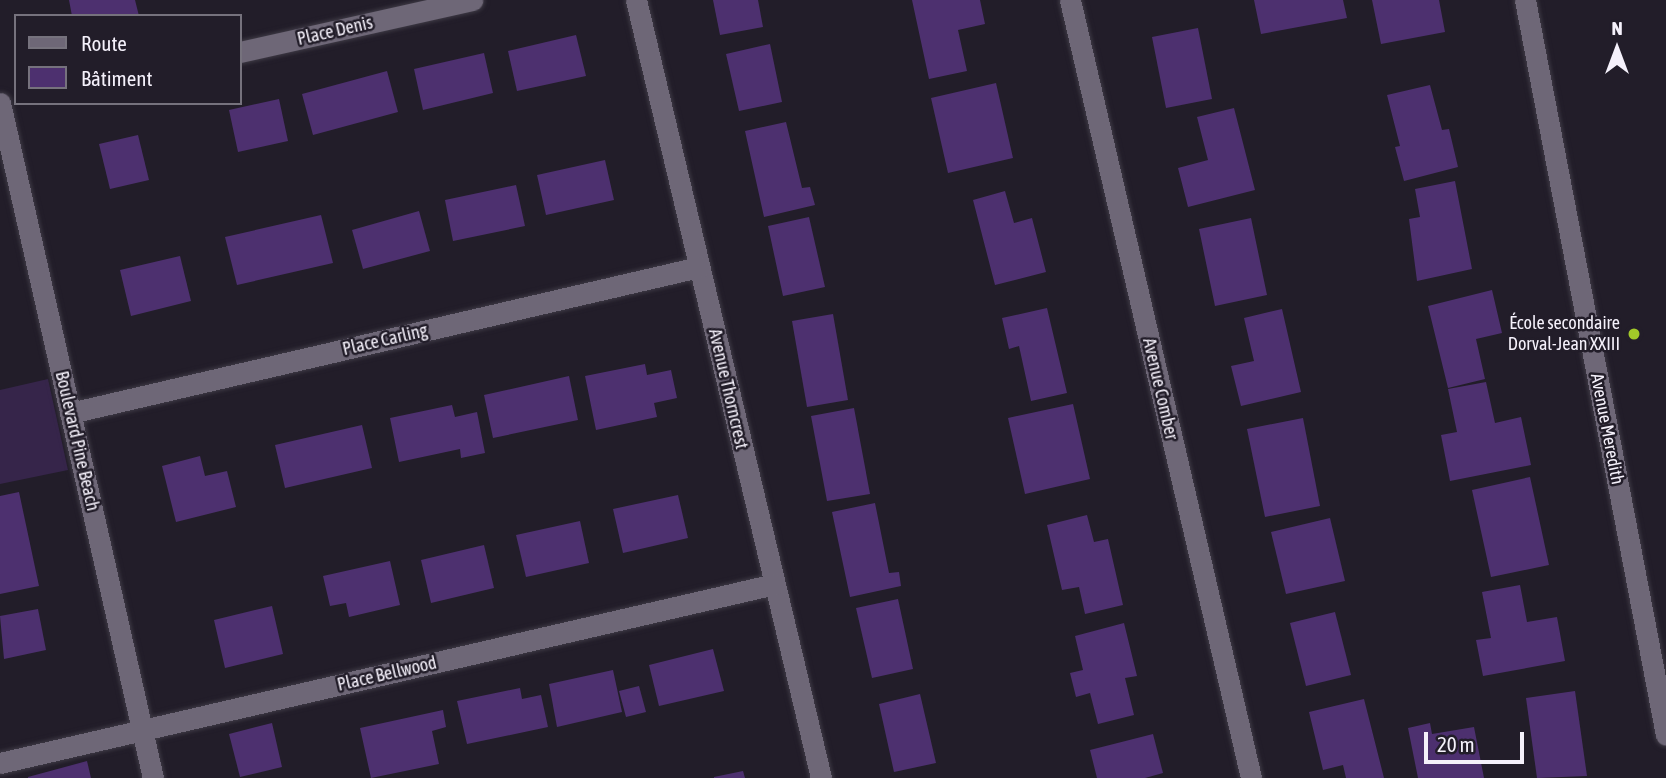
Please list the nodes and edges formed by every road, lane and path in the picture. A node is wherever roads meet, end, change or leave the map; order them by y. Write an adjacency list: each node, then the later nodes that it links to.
1 (472, 0): 5 (street, Place Denis)
2 (636, 0): 7 (street, Avenue Thorncrest)
3 (1070, 0): 15 (street, Avenue Comber)
4 (1525, 0): 11 (street, Avenue Meredith)
5 (242, 52)
6 (0, 105): 8 (street, Boulevard Pine Beach)
7 (699, 267): 8 (street, Place Carling); 9 (street, Avenue Thorncrest)
8 (70, 413): 10 (street, Boulevard Pine Beach)
9 (775, 584): 10 (street, Place Bellwood); 14 (street, Avenue Thorncrest)
10 (142, 731): 12 (street, Place Bellwood); 13 (street, Boulevard Pine Beach)
11 (1666, 735)
12 (0, 764)
13 (153, 778)
14 (821, 778)
15 (1251, 778)

